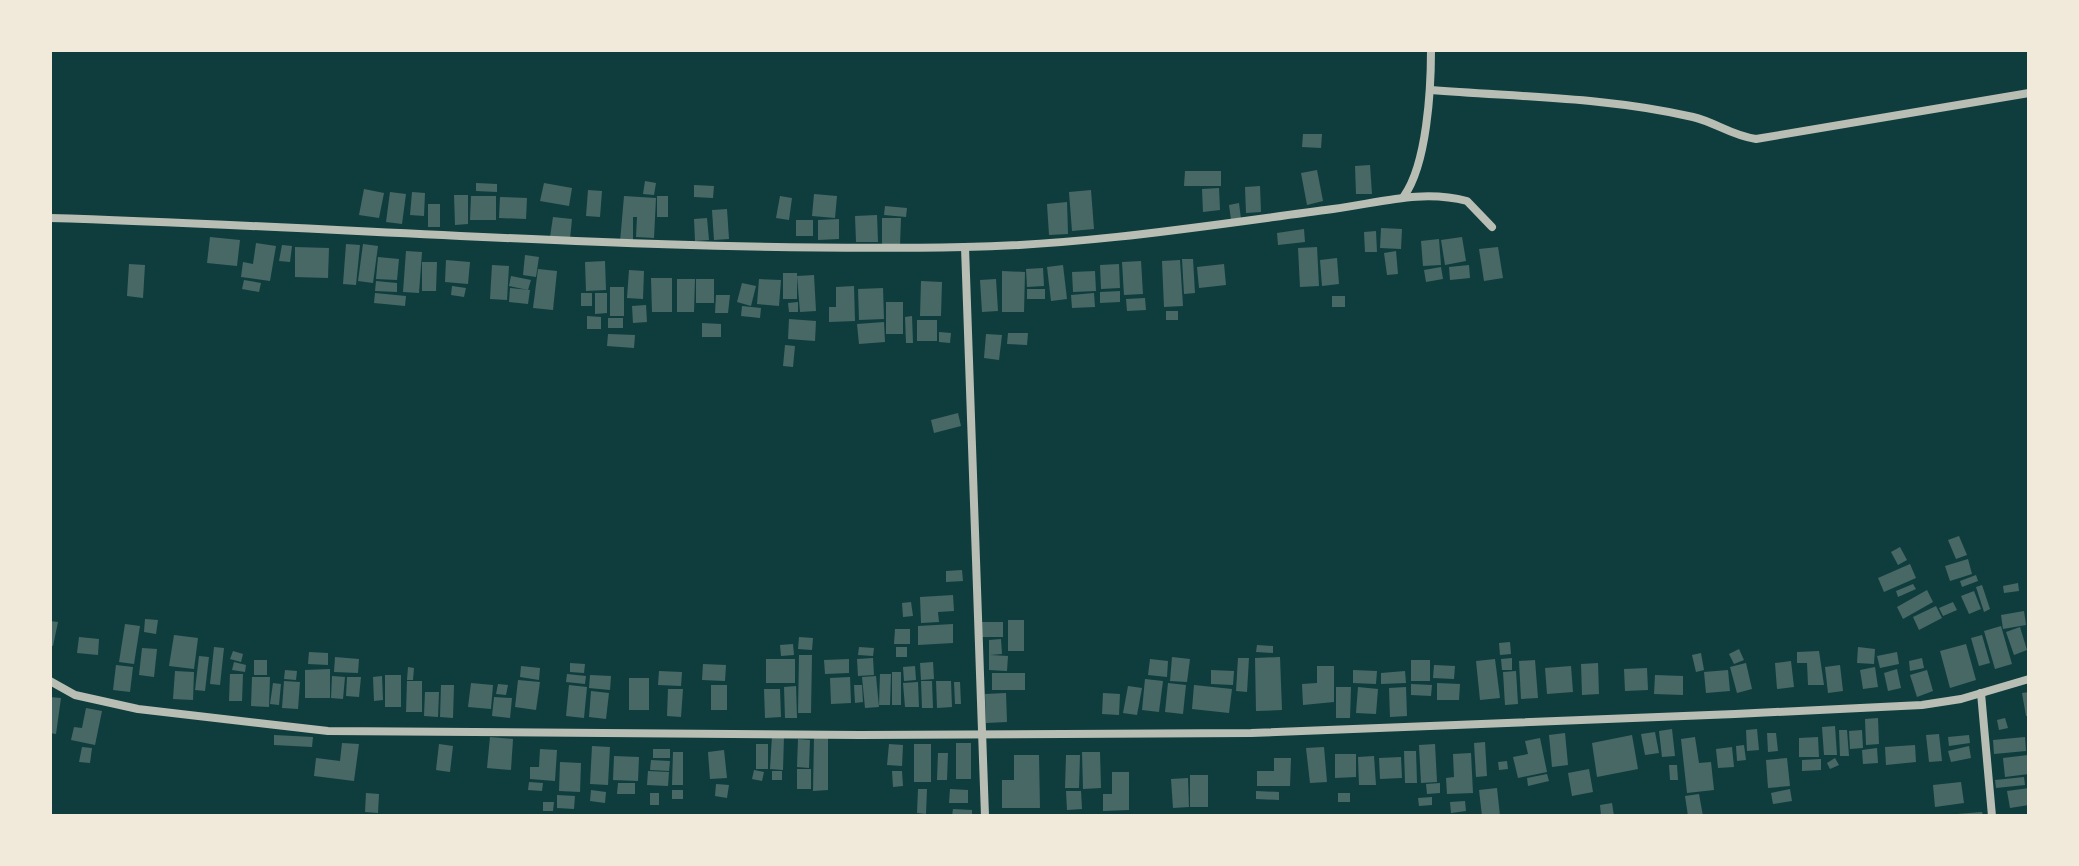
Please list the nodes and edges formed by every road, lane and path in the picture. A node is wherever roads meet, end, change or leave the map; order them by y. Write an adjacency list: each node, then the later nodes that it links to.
1 (1431, 50): 2 (street)
2 (1431, 90): 3 (street); 4 (street)
3 (2029, 93)
4 (1404, 196): 6 (street); 7 (street)
5 (50, 218): 7 (street)
6 (1492, 227)
7 (965, 247): 11 (street)
8 (2029, 679): 10 (street)
9 (50, 681): 11 (street)
10 (1981, 693): 11 (street); 13 (street)
11 (982, 733): 12 (street)
12 (985, 816)
13 (1992, 816)

